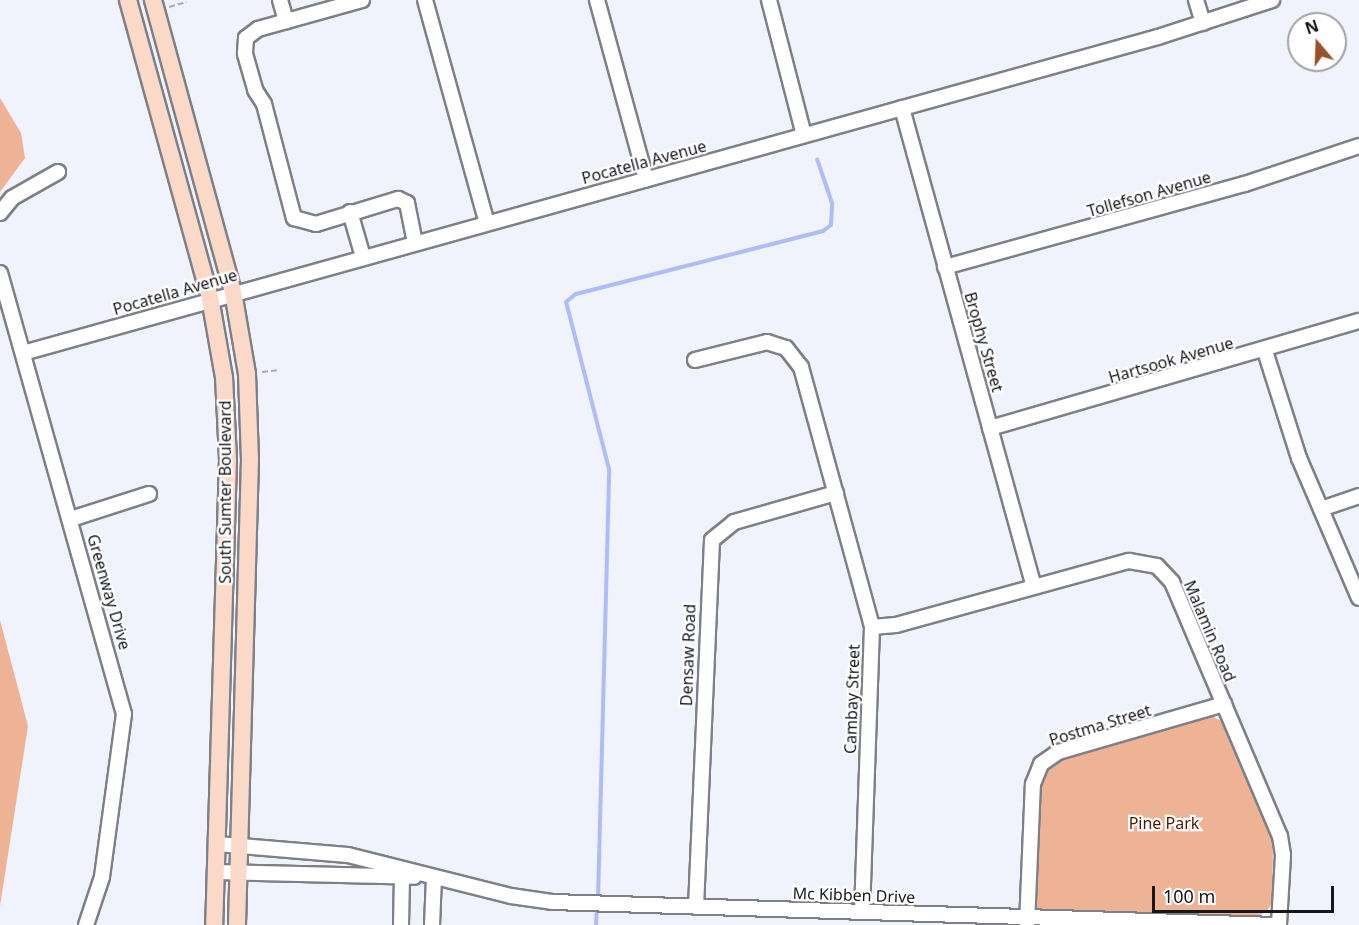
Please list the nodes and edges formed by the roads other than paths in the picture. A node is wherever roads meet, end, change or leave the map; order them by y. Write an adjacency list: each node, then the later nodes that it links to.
1 (129, 0): 25 (main road, South Sumter Boulevard)
2 (280, 0): 10 (street)
3 (362, 0): 10 (street)
4 (425, 0): 19 (street)
5 (597, 0): 16 (street)
6 (769, 0): 13 (street)
7 (1196, 0): 11 (street)
8 (1272, 0): 11 (street, Pocatella Avenue)
9 (155, 5): 24 (main road, South Sumter Boulevard)
10 (285, 21): 17 (street)
11 (1203, 23): 12 (street, Pocatella Avenue)
12 (902, 108): 13 (street, Pocatella Avenue); 22 (street, Brophy Street)
13 (804, 135): 16 (street, Pocatella Avenue)
14 (1359, 146): 22 (street, Tollefson Avenue)
15 (58, 172): 18 (street)
16 (646, 179): 19 (street, Pocatella Avenue)
17 (350, 212): 20 (street); 21 (street)
18 (0, 213)
19 (487, 223): 20 (street, Pocatella Avenue)
20 (415, 243): 21 (street, Pocatella Avenue)
21 (363, 257): 24 (street, Pocatella Avenue)
22 (945, 267): 30 (street, Brophy Street)
23 (0, 273): 28 (street, Greenway Drive)
24 (233, 292): 25 (street, Pocatella Avenue); 41 (main road, South Sumter Boulevard)
25 (210, 298): 28 (street, Pocatella Avenue); 40 (main road, South Sumter Boulevard)
26 (1359, 321): 27 (street, Hartsook Avenue)
27 (1265, 351): 30 (street, Hartsook Avenue); 34 (street)
28 (23, 353): 35 (street, Greenway Drive)
29 (695, 360): 31 (street, Cambay Street)
30 (990, 428): 36 (street, Brophy Street)
31 (836, 493): 38 (street, Cambay Street); 46 (street, Densaw Road)
32 (149, 494): 35 (street)
33 (1359, 496): 34 (street)
34 (1321, 509): 37 (street)
35 (71, 519): 49 (street, Greenway Drive)
36 (1034, 586): 38 (street, Malamin Road); 39 (street, Malamin Road)
37 (1359, 598)
38 (872, 627): 47 (street, Cambay Street)
39 (1224, 704): 48 (street, Postma Street); 54 (street, Malamin Road)
40 (217, 844): 41 (street, Mc Kibben Drive); 42 (main road, South Sumter Boulevard)
41 (240, 845): 43 (main road, South Sumter Boulevard); 45 (street, Mc Kibben Drive)
42 (216, 872): 43 (street, Mc Kibben Drive); 50 (main road, South Sumter Boulevard)
43 (239, 873): 44 (street, Mc Kibben Drive); 51 (main road, South Sumter Boulevard)
44 (402, 877): 45 (street, Mc Kibben Drive); 52 (street)
45 (434, 878): 46 (street, Mc Kibben Drive); 53 (street)
46 (696, 907): 47 (street, Mc Kibben Drive)
47 (862, 912): 48 (street, Mc Kibben Drive)
48 (1027, 922): 54 (street, Mc Kibben Drive)
49 (86, 925)
50 (214, 925)
51 (237, 925)
52 (401, 925)
53 (432, 925)
54 (1278, 925)

